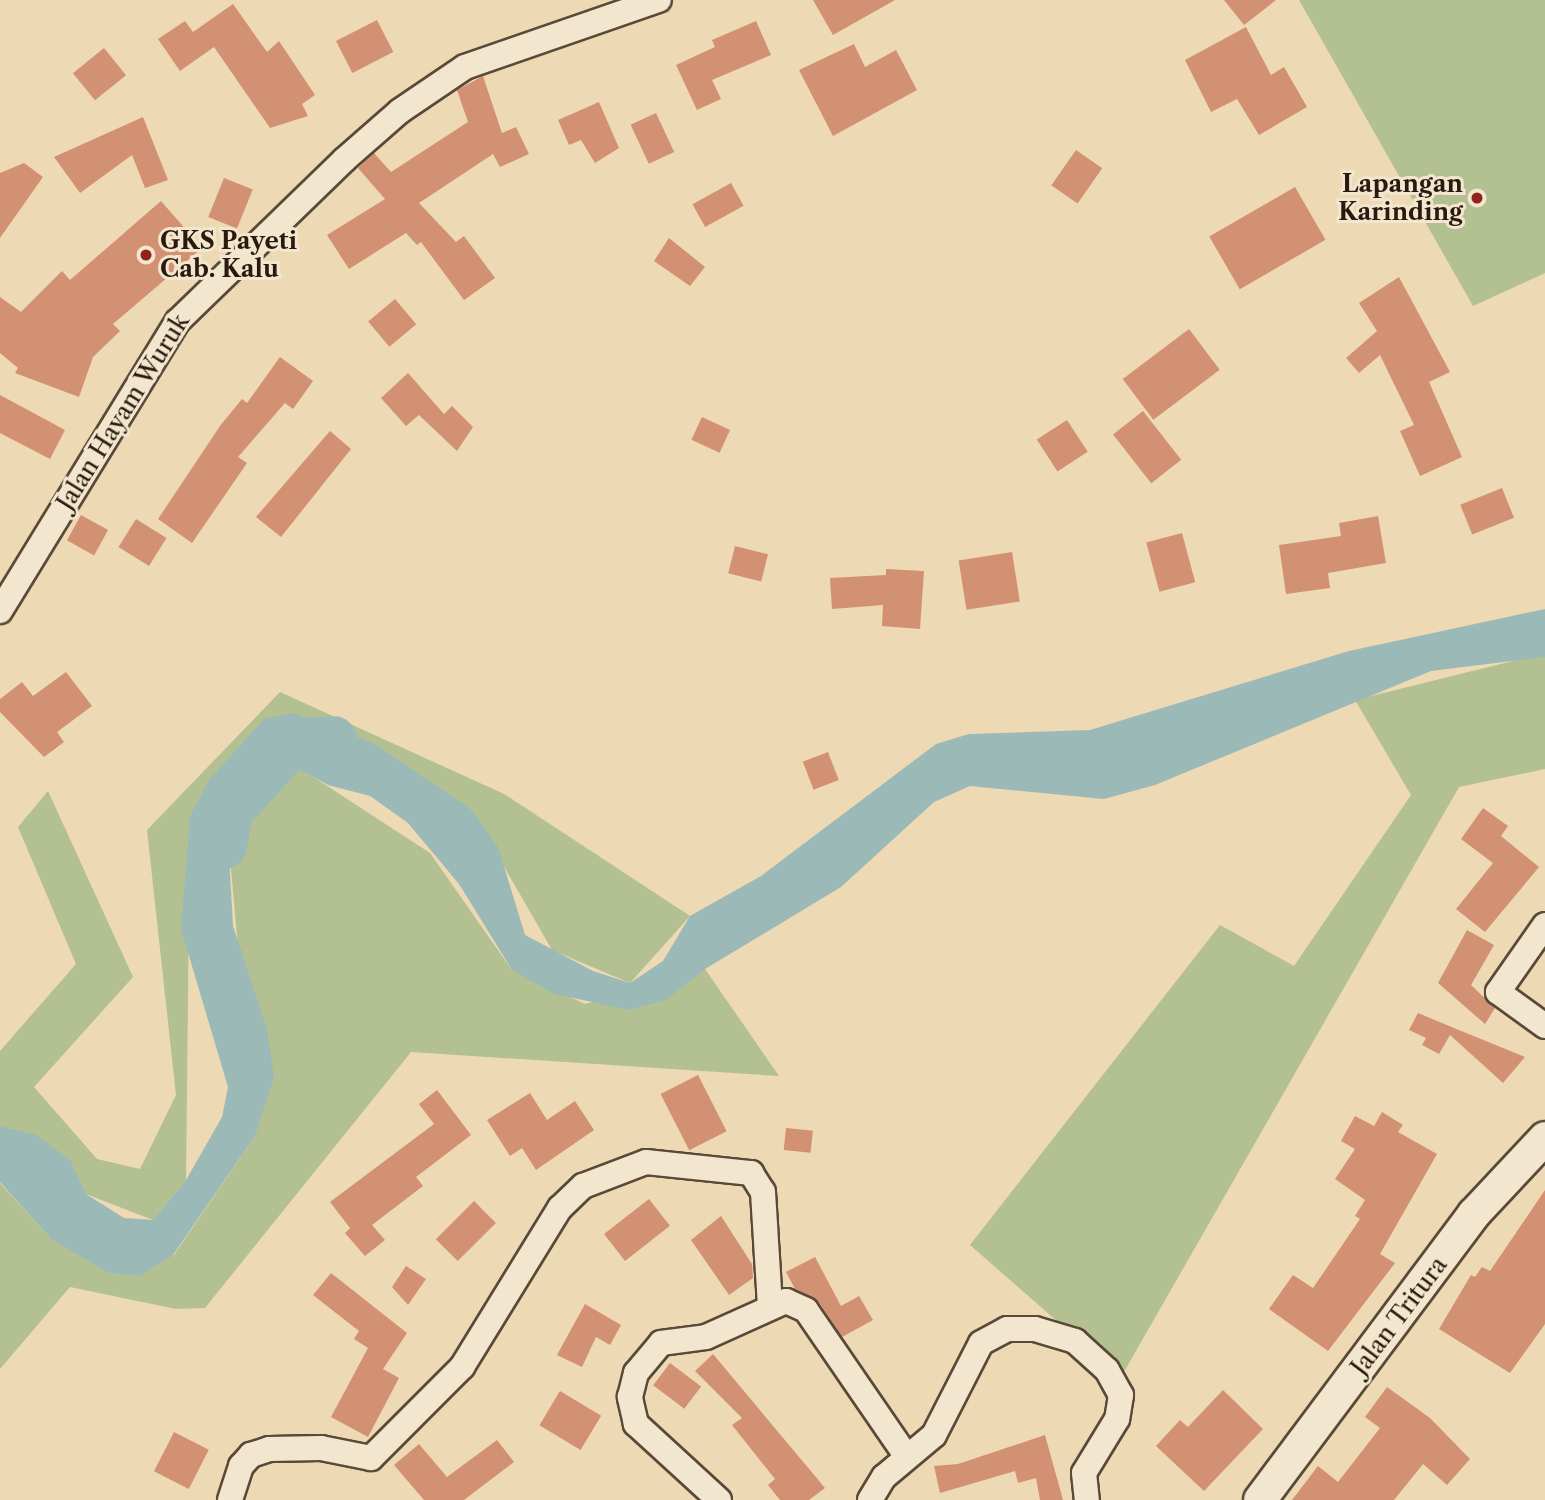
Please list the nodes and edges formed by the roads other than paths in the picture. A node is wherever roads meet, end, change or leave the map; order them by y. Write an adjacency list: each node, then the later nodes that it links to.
1 (659, 0): 2 (street, Jalan Hayam Wuruk)
2 (0, 611)
3 (1545, 925): 4 (street)
4 (1545, 1026)
5 (1545, 1138): 12 (street, Jalan Tritura)
6 (770, 1307): 7 (street); 8 (street); 9 (street)
7 (908, 1457): 10 (street); 11 (street)
8 (230, 1500)
9 (719, 1500)
10 (870, 1500)
11 (1087, 1500)
12 (1260, 1500)

